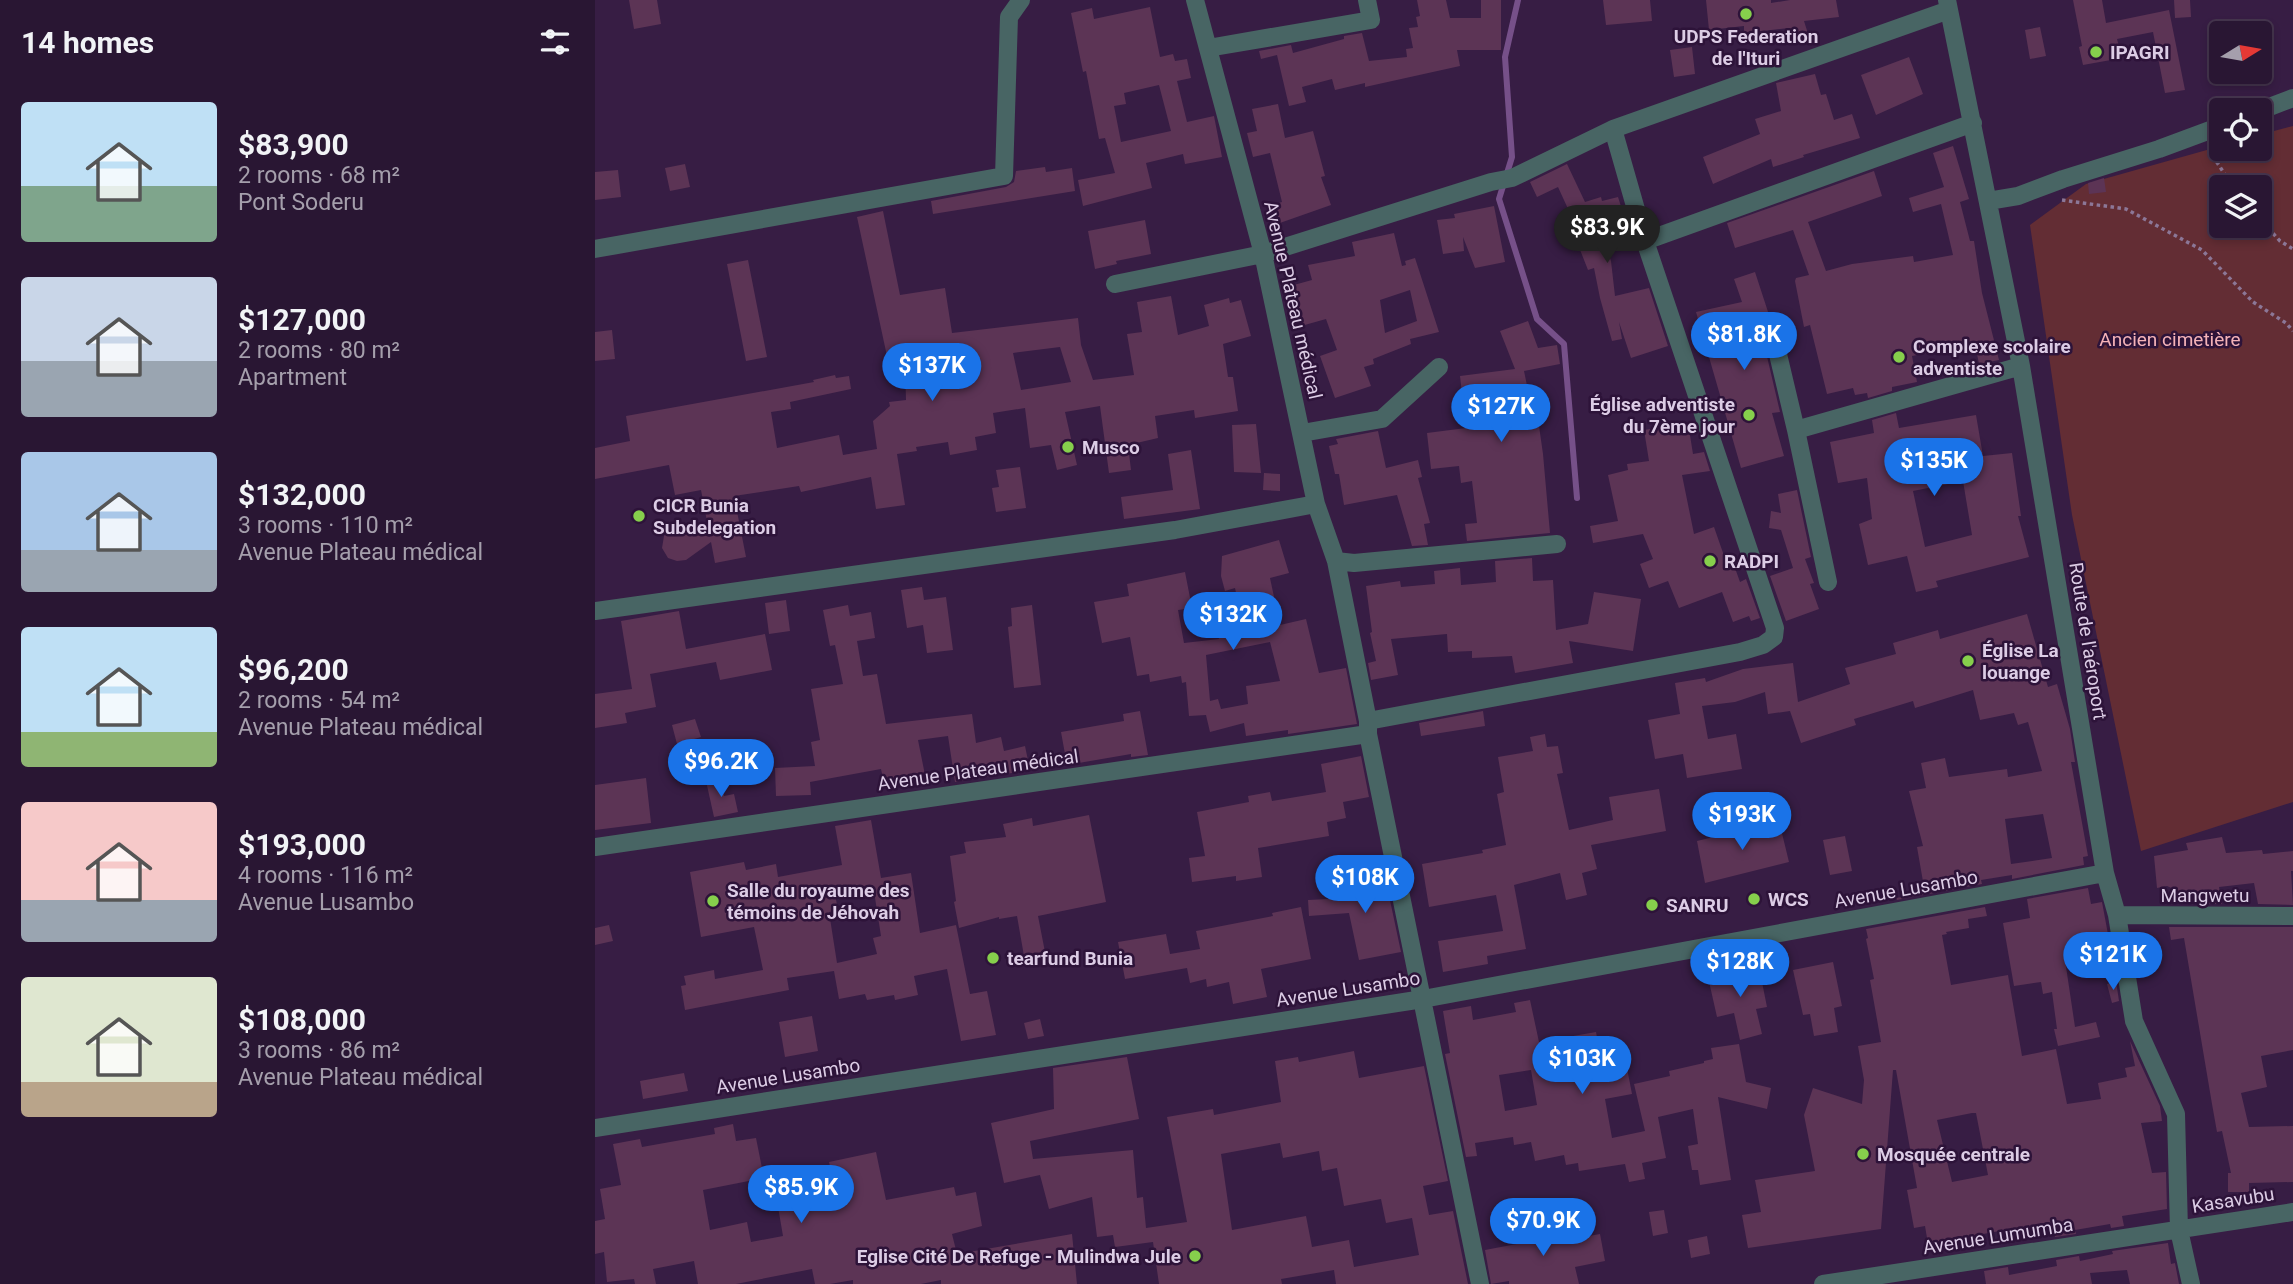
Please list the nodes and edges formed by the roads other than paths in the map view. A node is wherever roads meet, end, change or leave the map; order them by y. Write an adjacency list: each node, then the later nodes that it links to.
1 (1021, 0): 13 (street)
2 (1195, 0): 5 (street, Avenue Plateau médical)
3 (1367, 0): 5 (street)
4 (1948, 5): 8 (street, Route de l'aéroport); 9 (street)
5 (1208, 48): 14 (street, Avenue Plateau médical)
6 (2293, 98): 7 (street)
7 (2272, 106)
8 (1973, 123): 11 (street, Route de l'aéroport); 12 (street)
9 (1613, 129): 12 (street); 14 (street)
10 (2209, 130): 11 (street)
11 (1987, 201): 17 (street, Route de l'aéroport)
12 (1645, 241): 26 (street)
13 (595, 248)
14 (1263, 254): 15 (street); 20 (street, Avenue Plateau médical)
15 (1115, 284)
16 (1772, 329): 19 (street)
17 (2021, 366): 19 (street); 28 (street, Route de l'aéroport)
18 (1439, 367): 20 (street)
19 (1796, 430): 24 (street)
20 (1302, 433): 21 (street, Avenue Plateau médical)
21 (1316, 504): 23 (street, Avenue Plateau médical); 25 (street)
22 (1557, 544): 23 (street)
23 (1336, 561): 26 (street, Avenue Plateau médical)
24 (1828, 582)
25 (595, 611)
26 (1368, 728): 27 (street, Avenue Plateau médical); 31 (street, Avenue Plateau médical)
27 (595, 847)
28 (2105, 873): 29 (street, Route de l'aéroport); 31 (street, Avenue Lusambo)
29 (2117, 915): 30 (street, Mangwetu); 34 (street, Route de l'aéroport)
30 (2293, 916)
31 (1423, 999): 32 (street, Avenue Lusambo); 35 (street, Avenue Plateau médical)
32 (595, 1128)
33 (2293, 1212): 34 (street, Kasavubu)
34 (2179, 1230): 36 (street, Avenue Lumumba); 37 (street, Route de l'aéroport)
35 (1481, 1284)
36 (1823, 1284)
37 (2191, 1284)

